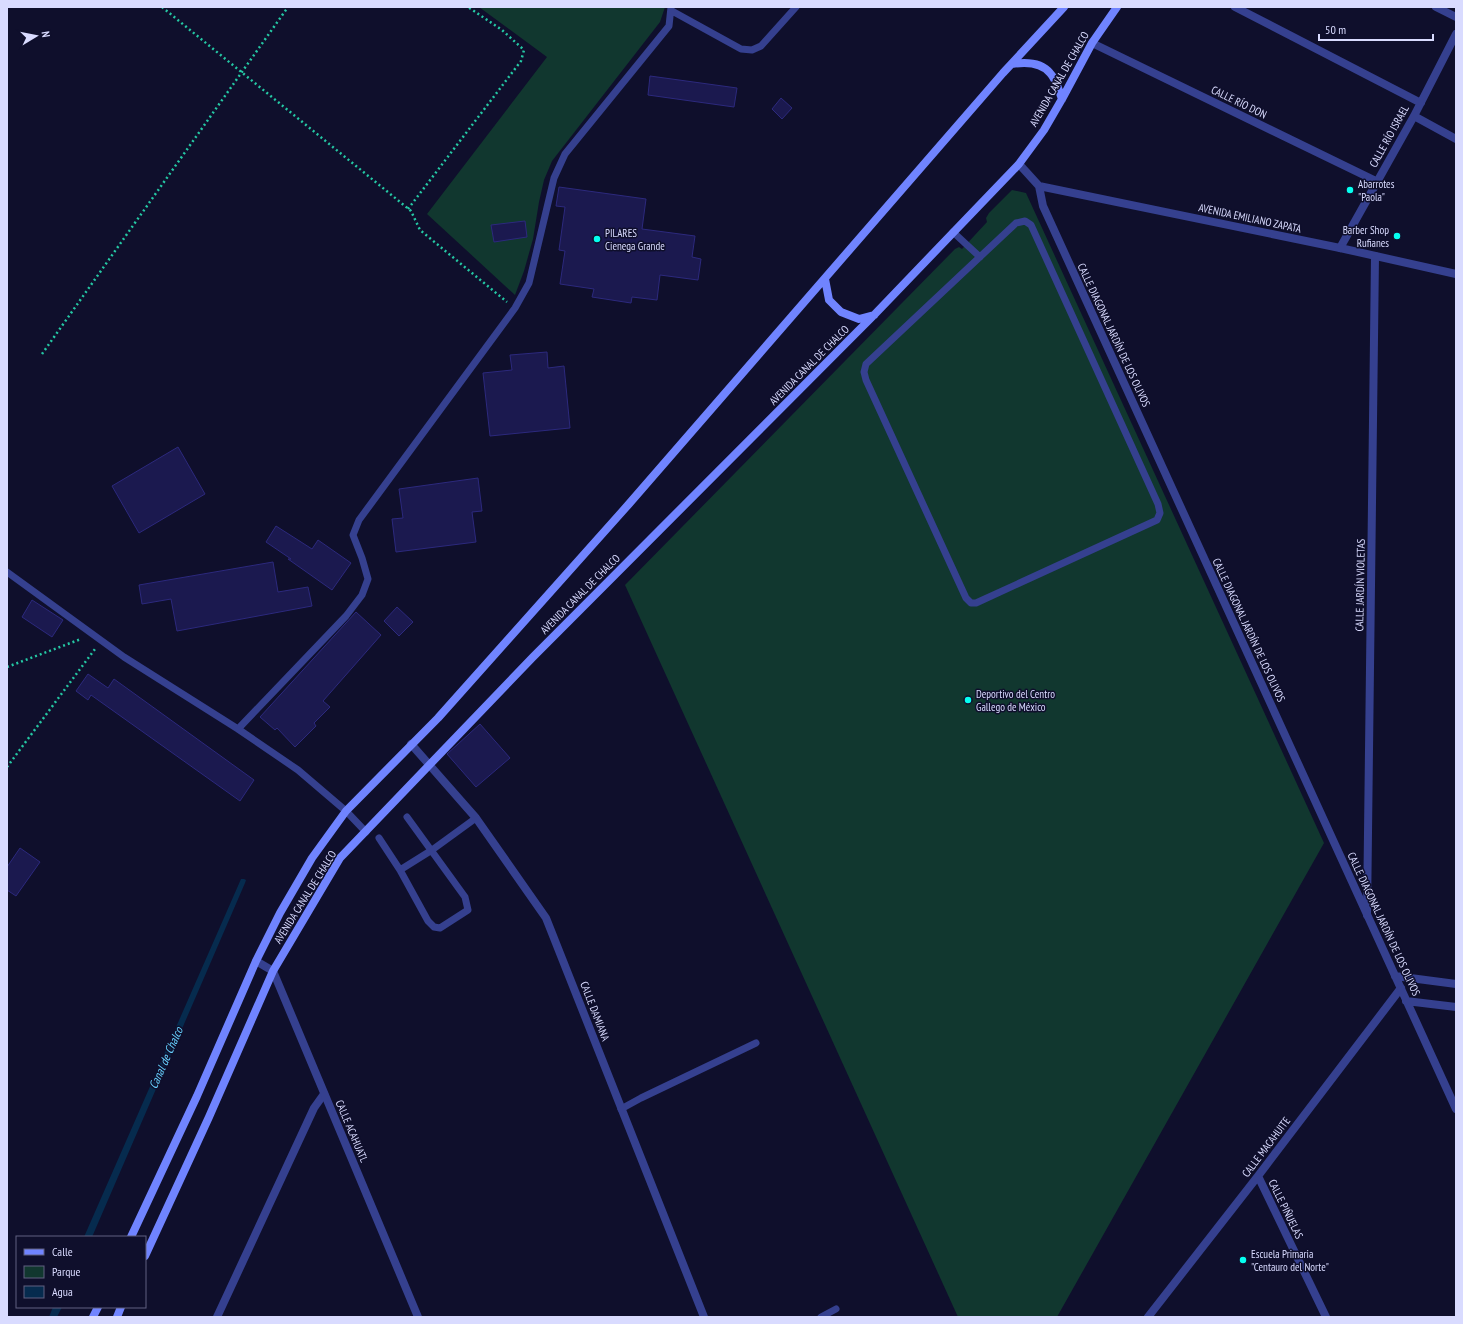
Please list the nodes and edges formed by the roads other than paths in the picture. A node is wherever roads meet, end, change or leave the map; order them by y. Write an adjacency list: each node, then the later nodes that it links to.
1 (796, 7): 6 (lane)
2 (1064, 7): 10 (main road, AVENIDA CANAL DE CHALCO)
3 (1117, 7): 9 (main road, AVENIDA CANAL DE CHALCO)
4 (1235, 7): 12 (street)
5 (1436, 7): 7 (street)
6 (671, 9): 26 (lane)
7 (1456, 17)
8 (1456, 36): 12 (street, CALLE RÍO ISRAEL)
9 (1092, 43): 11 (main road, AVENIDA CANAL DE CHALCO); 16 (street, CALLE RÍO DON)
10 (1012, 64): 11 (main road); 23 (main road, AVENIDA CANAL DE CHALCO)
11 (1062, 99): 15 (main road, AVENIDA CANAL DE CHALCO)
12 (1420, 103): 13 (street, CALLE RÍO ISRAEL)
13 (1414, 116): 14 (street); 16 (street, CALLE RÍO ISRAEL)
14 (1456, 139)
15 (1019, 164): 17 (street); 18 (main road, AVENIDA CANAL DE CHALCO)
16 (1376, 181): 19 (street, CALLE RÍO ISRAEL)
17 (1040, 186): 19 (street, AVENIDA EMILIANO ZAPATA); 36 (street, CALLE DIAGONAL JARDÍN DE LOS OLIVOS)
18 (953, 232): 21 (lane); 24 (main road, AVENIDA CANAL DE CHALCO)
19 (1340, 248): 20 (street, AVENIDA EMILIANO ZAPATA)
20 (1375, 256): 22 (street, AVENIDA EMILIANO ZAPATA); 36 (street, CALLE JARDÍN VIOLETAS)
21 (980, 257): 21 (lane)
22 (1456, 274)
23 (824, 279): 24 (main road); 27 (main road, AVENIDA CANAL DE CHALCO)
24 (875, 314): 28 (main road, AVENIDA CANAL DE CHALCO)
25 (7, 572): 26 (lane)
26 (238, 729): 29 (lane)
27 (411, 744): 28 (street, CALLE DAMIANA); 29 (main road, AVENIDA CANAL DE CHALCO)
28 (429, 765): 31 (street, CALLE DAMIANA); 32 (main road, AVENIDA CANAL DE CHALCO)
29 (346, 811): 32 (lane); 37 (main road, AVENIDA CANAL DE CHALCO)
30 (407, 817): 34 (lane)
31 (476, 818): 34 (lane); 46 (street, CALLE DAMIANA)
32 (366, 832): 38 (main road, AVENIDA CANAL DE CHALCO)
33 (379, 838): 35 (lane)
34 (432, 850): 35 (lane); 35 (lane)
35 (400, 870)
36 (1367, 915): 39 (street, CALLE DIAGONAL JARDÍN DE LOS OLIVOS)
37 (256, 961): 38 (street); 49 (main road, AVENIDA CANAL DE CHALCO)
38 (273, 971): 45 (street, CALLE ACAHUATL); 50 (main road, AVENIDA CANAL DE CHALCO)
39 (1395, 976): 40 (street); 41 (street, CALLE DIAGONAL JARDÍN DE LOS OLIVOS)
40 (1456, 984)
41 (1401, 988): 42 (street, CALLE DIAGONAL JARDÍN DE LOS OLIVOS); 48 (street, CALLE MACAHUITE)
42 (1406, 1000): 43 (street); 47 (street, CALLE DIAGONAL JARDÍN DE LOS OLIVOS)
43 (1456, 1007)
44 (756, 1043): 46 (lane)
45 (324, 1094): 54 (street); 55 (street, CALLE ACAHUATL)
46 (621, 1109): 56 (street, CALLE DAMIANA)
47 (1456, 1109)
48 (1258, 1176): 58 (street, CALLE MACAHUITE); 59 (street, CALLE PIÑUELAS)
49 (131, 1236)
50 (146, 1254)
51 (98, 1308): 53 (main road)
52 (836, 1309): 57 (lane)
53 (93, 1317)
54 (216, 1317)
55 (418, 1317)
56 (704, 1317)
57 (821, 1317)
58 (1148, 1317)
59 (1326, 1317)

